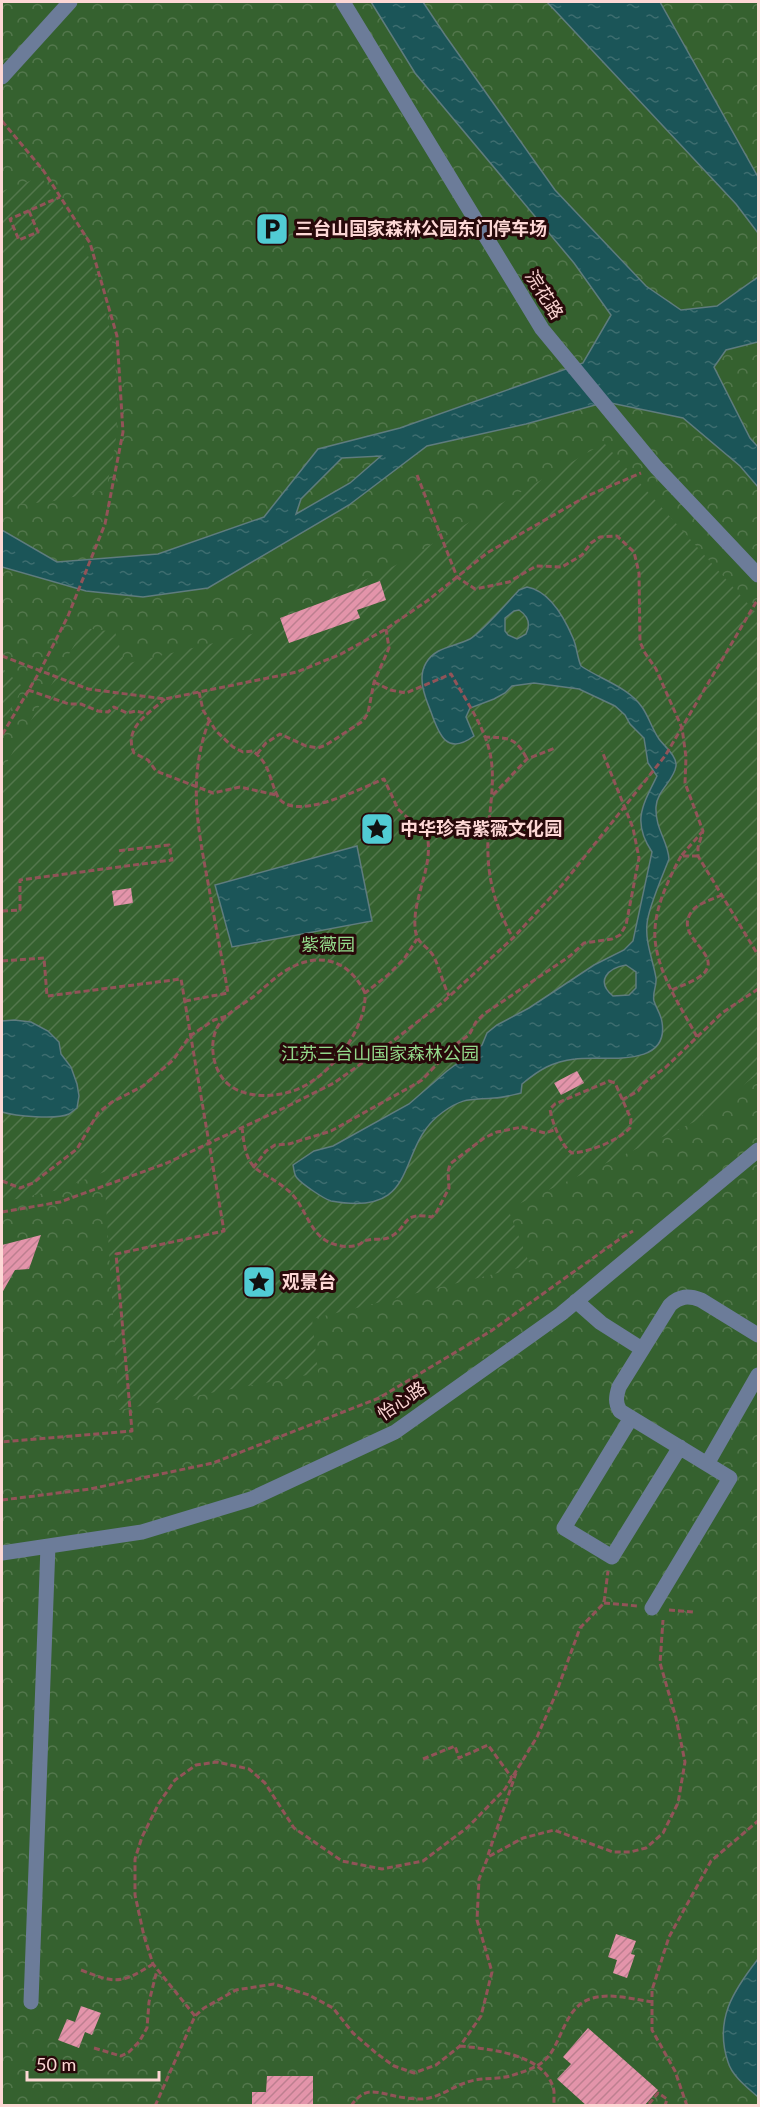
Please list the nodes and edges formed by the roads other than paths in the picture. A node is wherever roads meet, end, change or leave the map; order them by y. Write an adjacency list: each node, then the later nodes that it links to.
1 (70, 2): 3 (street)
2 (343, 2): 4 (street, 浣花路)
3 (2, 77)
4 (759, 575)
5 (759, 1150): 6 (street, 怡心路)
6 (576, 1301): 8 (street); 13 (street, 怡心路)
7 (759, 1335): 8 (street)
8 (642, 1349): 10 (street)
9 (759, 1375): 12 (street)
10 (632, 1418): 11 (street); 11 (street)
11 (680, 1447): 12 (street)
12 (707, 1464): 15 (street)
13 (48, 1546): 14 (street, 怡心路); 16 (street)
14 (2, 1553)
15 (658, 1611)
16 (31, 2002)

